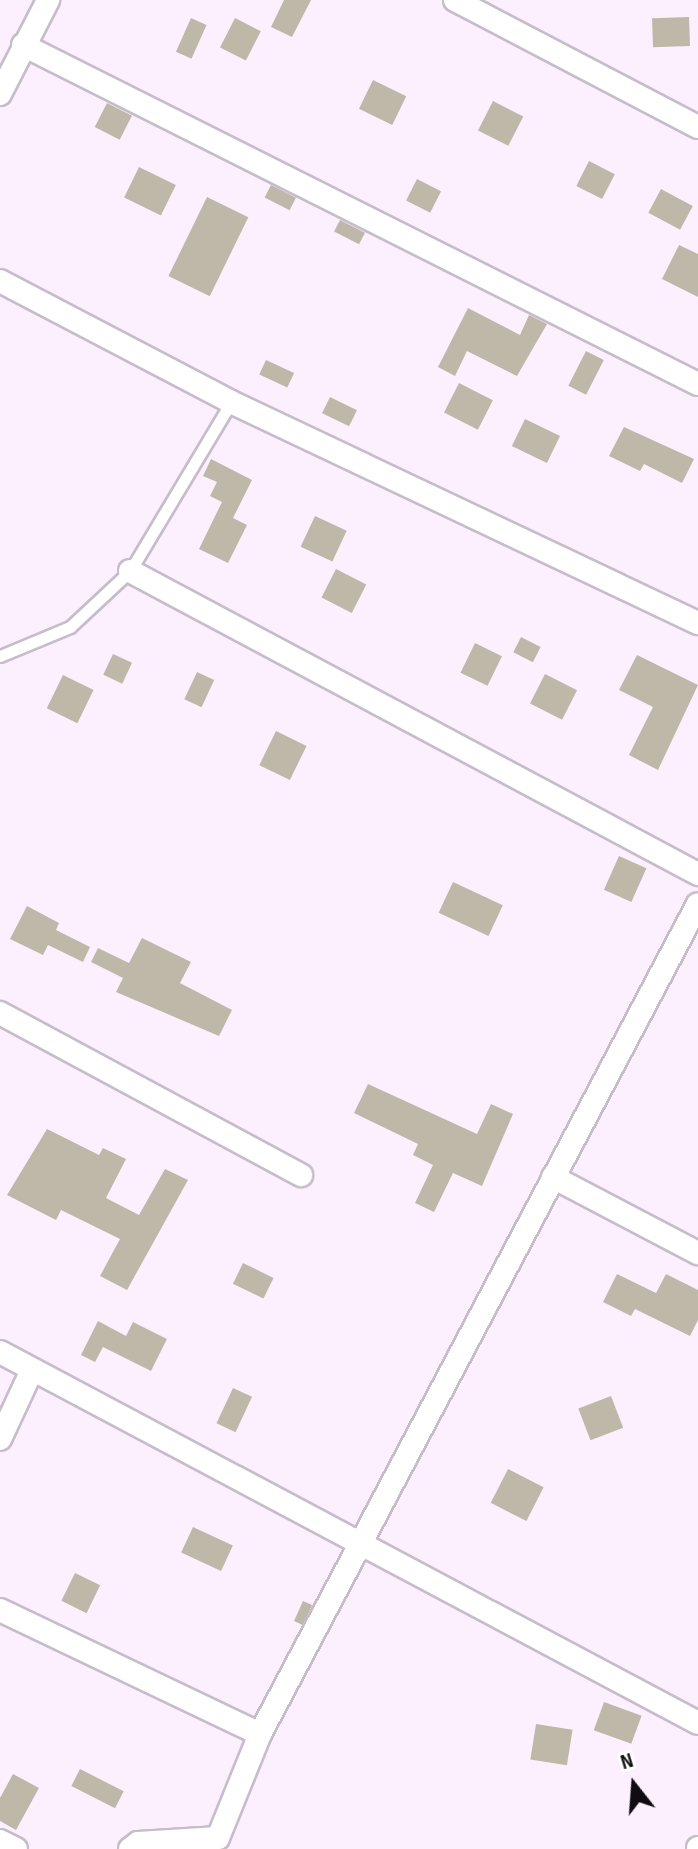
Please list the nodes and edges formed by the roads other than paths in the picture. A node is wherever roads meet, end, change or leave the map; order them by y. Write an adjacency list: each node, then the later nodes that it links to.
1 (48, 0): 3 (street)
2 (455, 0): 5 (street)
3 (23, 45): 4 (street); 7 (street)
4 (0, 94)
5 (698, 127)
6 (0, 281): 8 (street)
7 (698, 384)
8 (231, 402): 9 (lane); 10 (street)
9 (130, 571): 11 (lane); 12 (street)
10 (698, 623)
11 (0, 656)
12 (698, 874)
13 (698, 904): 16 (street)
14 (0, 1013): 15 (street)
15 (301, 1175)
16 (553, 1177): 17 (street); 21 (street)
17 (698, 1253)
18 (0, 1352): 19 (street)
19 (32, 1370): 20 (street); 21 (street)
20 (0, 1439)
21 (362, 1544): 23 (street); 24 (street)
22 (0, 1610): 24 (street)
23 (698, 1723)
24 (260, 1734): 27 (street)
25 (0, 1841): 26 (street)
26 (16, 1849)
27 (130, 1849)

